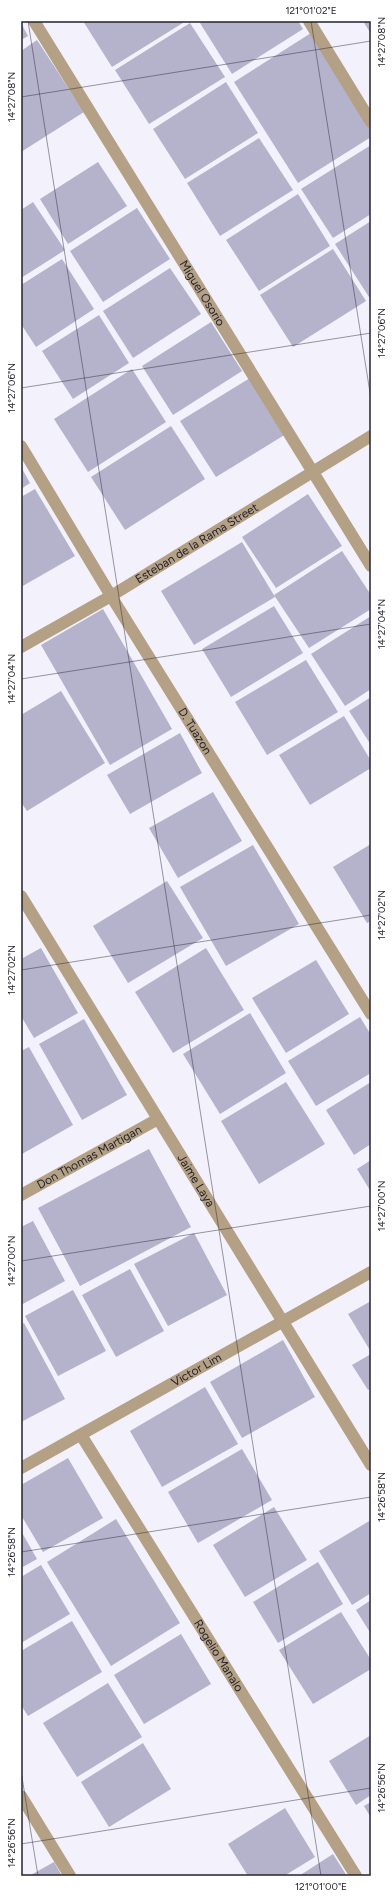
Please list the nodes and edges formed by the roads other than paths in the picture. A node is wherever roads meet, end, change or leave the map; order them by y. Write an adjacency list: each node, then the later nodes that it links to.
1 (34, 21): 6 (street, Miguel Osorio)
2 (309, 21): 3 (street)
3 (371, 122)
4 (371, 436): 6 (street, Esteban de la Rama Street)
5 (21, 446): 8 (street, D. Tuazon)
6 (313, 472): 7 (street, Miguel Osorio); 8 (street, Esteban de la Rama Street)
7 (371, 566)
8 (111, 596): 9 (street, Esteban de la Rama Street); 11 (street, D. Tuazon)
9 (21, 647)
10 (23, 904): 12 (street, Jaime Laya)
11 (371, 1014)
12 (158, 1119): 13 (street, Don Thomas Martigan); 15 (street, Jaime Laya)
13 (21, 1195)
14 (371, 1272): 15 (street, Victor Lim)
15 (283, 1321): 16 (street, Victor Lim); 17 (street, Jaime Laya)
16 (80, 1435): 18 (street, Victor Lim); 21 (street, Rogelio Manalo)
17 (371, 1465)
18 (21, 1468)
19 (21, 1796): 20 (street)
20 (70, 1876)
21 (356, 1876)

